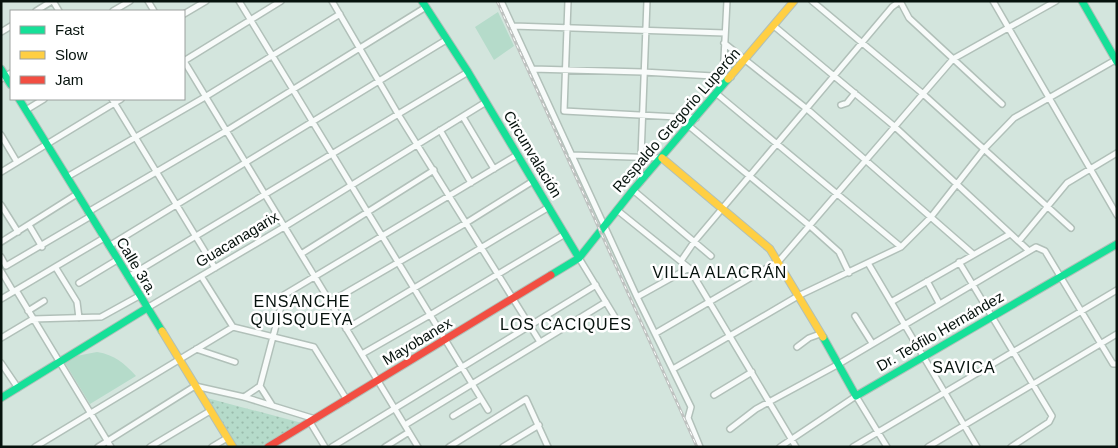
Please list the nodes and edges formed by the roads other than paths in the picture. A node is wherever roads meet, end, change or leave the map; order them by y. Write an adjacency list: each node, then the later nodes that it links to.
1 (52, 1): 18 (street)
2 (130, 1): 19 (street)
3 (206, 1): 20 (street)
4 (239, 1): 22 (street)
5 (281, 1): 22 (street)
6 (332, 1): 21 (street)
7 (501, 1): 23 (street)
8 (568, 1): 25 (street)
9 (647, 1): 27 (street)
10 (727, 1): 28 (street)
11 (794, 1): 24 (street, Respaldo Gregorio Luperón)
12 (812, 1): 31 (street)
13 (900, 1): 31 (street); 34 (street)
14 (993, 1): 26 (street)
15 (1056, 1): 26 (street)
16 (1082, 1): 37 (street)
17 (424, 4): 29 (street, Circunvalación); 32 (street)
18 (38, 10)
19 (115, 10)
20 (185, 13)
21 (340, 14): 32 (street); 33 (street)
22 (250, 20): 33 (street); 35 (street)
23 (513, 26): 25 (street); 40 (street)
24 (774, 26): 36 (street, Respaldo Gregorio Luperón); 46 (street)
25 (566, 28): 27 (street); 41 (street)
26 (1008, 28): 34 (street); 55 (street)
27 (646, 30): 28 (street); 43 (street)
28 (725, 33): 30 (street)
29 (446, 40): 42 (street, Circunvalación); 48 (street)
30 (724, 42): 36 (street); 45 (street)
31 (861, 43): 46 (street); 52 (street)
32 (360, 48): 48 (street); 50 (street)
33 (272, 56): 50 (street); 54 (street)
34 (953, 59): 52 (street); 61 (street)
35 (185, 60)
36 (746, 60): 47 (street, Respaldo Gregorio Luperón); 62 (street)
37 (1116, 60): 55 (street)
38 (185, 63): 54 (street)
39 (1, 69): 44 (street)
40 (532, 69): 41 (street); 83 (street)
41 (565, 69): 43 (street); 65 (street)
42 (468, 72): 59 (street, Circunvalación); 64 (street)
43 (643, 72): 45 (street); 65 (street)
44 (6, 76)
45 (723, 76): 47 (street); 49 (street)
46 (834, 76): 51 (street); 62 (street)
47 (731, 77): 49 (street, Respaldo Gregorio Luperón)
48 (380, 81): 64 (street); 68 (street)
49 (722, 87): 53 (street, Respaldo Gregorio Luperón)
50 (293, 90): 68 (street); 72 (street)
51 (855, 93): 60 (street); 70 (street)
52 (922, 93): 70 (street); 79 (street)
53 (717, 94): 67 (street, Respaldo Gregorio Luperón); 76 (street)
54 (206, 97): 72 (street); 74 (street)
55 (1049, 98): 79 (street); 89 (street)
56 (20, 100): 63 (street, Calle 3ra.)
57 (42, 100): 63 (street)
58 (113, 101): 74 (street); 77 (street)
59 (486, 102): 66 (street, Guacanagarix); 82 (street, Circunvalación)
60 (841, 104)
61 (1002, 104)
62 (807, 109): 76 (street); 86 (street)
63 (26, 110): 77 (street, Calle 3ra.)
64 (398, 114): 78 (street); 81 (street)
65 (642, 114): 67 (street); 84 (street)
66 (463, 116): 71 (street, Guacanagarix); 90 (street)
67 (696, 118): 69 (street, Respaldo Gregorio Luperón)
68 (313, 122): 81 (street); 88 (street)
69 (689, 126): 85 (street, Respaldo Gregorio Luperón); 94 (street)
70 (894, 126): 86 (street); 99 (street)
71 (440, 130): 78 (street, Guacanagarix); 98 (street)
72 (226, 131): 88 (street); 92 (street)
73 (1, 135): 75 (street)
74 (135, 137): 92 (street); 95 (street)
75 (3, 141): 87 (street)
76 (778, 142): 94 (street); 104 (street)
77 (47, 144): 87 (street); 95 (street, Calle 3ra.)
78 (417, 144): 91 (street); 100 (street, Guacanagarix)
79 (985, 148): 99 (street); 108 (street)
80 (1117, 153): 89 (street)
81 (332, 154): 100 (street); 103 (street)
82 (517, 155): 90 (street); 96 (street, Circunvalación)
83 (571, 155): 84 (street); 118 (street)
84 (640, 158): 85 (street); 97 (street)
85 (662, 158): 97 (street, Respaldo Gregorio Luperón); 110 (street)
86 (866, 159): 104 (street); 115 (street)
87 (18, 162): 93 (street)
88 (246, 163): 103 (street); 107 (street)
89 (1089, 168): 108 (street); 114 (street)
90 (494, 169): 98 (street)
91 (434, 170): 105 (street); 112 (street)
92 (156, 171): 107 (street); 113 (street)
93 (1, 172)
94 (751, 176): 110 (street); 119 (street)
95 (67, 177): 102 (street, Calle 3ra.)
96 (533, 181): 109 (street, Circunvalación); 116 (street)
97 (640, 182): 101 (street, Respaldo Gregorio Luperón)
98 (472, 183): 105 (street)
99 (957, 184): 115 (street); 124 (street)
100 (350, 185): 112 (street); 120 (street, Guacanagarix)
101 (633, 190): 111 (street, Respaldo Gregorio Luperón); 130 (street)
102 (77, 194): 113 (street, Calle 3ra.); 117 (street)
103 (265, 194): 120 (street); 125 (street)
104 (837, 194): 119 (street); 134 (street)
105 (450, 196): 116 (street); 126 (street)
106 (1, 205): 122 (street)
107 (177, 206): 125 (street); 133 (street)
108 (1046, 206): 121 (street); 128 (street)
109 (549, 207): 123 (street, Circunvalación); 135 (street)
110 (723, 208): 130 (street); 144 (street)
111 (617, 210): 118 (street, Respaldo Gregorio Luperón); 143 (street)
112 (367, 212): 126 (street); 137 (street)
113 (89, 214): 127 (street, Calle 3ra.); 132 (street)
114 (1117, 215)
115 (931, 216): 134 (street); 138 (street)
116 (466, 223): 135 (street); 146 (street)
117 (29, 225): 122 (street); 132 (street)
118 (604, 225): 141 (street, Respaldo Gregorio Luperón); 168 (street)
119 (810, 226): 144 (street); 153 (street)
120 (284, 227): 137 (street); 150 (street, Guacanagarix)
121 (1071, 228)
122 (18, 232): 129 (street)
123 (565, 234): 141 (street, Circunvalación); 154 (street)
124 (1010, 234): 128 (street); 138 (street)
125 (196, 236): 150 (street); 156 (street)
126 (383, 237): 146 (street); 157 (street)
127 (104, 238): 133 (street, Calle 3ra.); 149 (street)
128 (1018, 241): 136 (street)
129 (1, 242)
130 (694, 242): 140 (street); 143 (street)
131 (1117, 244): 158 (street, Dr. Teófilo Hernández)
132 (42, 246): 148 (street)
133 (109, 246): 142 (street, Calle 3ra.)
134 (901, 246): 147 (street)
135 (482, 249): 154 (street); 163 (street)
136 (1028, 250): 158 (street); 161 (street)
137 (301, 254): 157 (street)
138 (973, 254): 145 (street)
139 (1, 256): 148 (street)
140 (710, 256)
141 (579, 258): 162 (street, Circunvalación); 170 (street, Mayobanex)
142 (117, 260): 156 (street, Calle 3ra.); 160 (street)
143 (681, 260): 151 (street)
144 (779, 262): 167 (street); 174 (street)
145 (959, 262): 159 (street); 161 (street)
146 (398, 263): 163 (street); 172 (street)
147 (868, 263): 153 (street); 175 (street)
148 (4, 266)
149 (56, 268): 165 (street); 183 (street)
150 (215, 268): 155 (street, Guacanagarix)
151 (689, 268): 168 (street); 174 (street)
152 (1, 271): 165 (street)
153 (849, 273): 167 (street)
154 (498, 275): 170 (street); 180 (street)
155 (201, 276): 177 (street, Guacanagarix); 188 (street)
156 (128, 277): 166 (street, Calle 3ra.)
157 (314, 277): 172 (street); 194 (street)
158 (1061, 277): 179 (street); 182 (street, Dr. Teófilo Hernández)
159 (927, 281): 175 (street); 176 (street)
160 (79, 283)
161 (973, 284): 176 (street); 182 (street)
162 (596, 285): 173 (street, Circunvalación); 187 (street)
163 (414, 289): 180 (street); 189 (street)
164 (1117, 290): 179 (street)
165 (15, 291): 169 (street); 178 (street)
166 (139, 296): 177 (street, Calle 3ra.); 183 (street)
167 (798, 296): 191 (street); 193 (street)
168 (637, 297): 190 (street)
169 (1, 299)
170 (512, 299): 187 (street); 196 (street, Mayobanex)
171 (44, 301): 178 (street)
172 (330, 302): 189 (street)
173 (606, 302): 185 (street, Circunvalación); 197 (street)
174 (710, 302): 190 (street); 193 (street)
175 (891, 302): 186 (street)
176 (939, 302): 186 (street)
177 (147, 308): 205 (street, Calle 3ra.); 206 (street, Guacanagarix)
178 (28, 310): 184 (street)
179 (1081, 311): 199 (street); 202 (street)
180 (430, 315): 196 (street); 203 (street)
181 (855, 316): 198 (street)
182 (993, 316): 202 (street); 204 (street, Dr. Teófilo Hernández)
183 (79, 318): 184 (street)
184 (33, 319): 195 (street); 206 (street)
185 (618, 322)
186 (904, 324): 198 (street); 204 (street)
187 (528, 325): 197 (street); 211 (street)
188 (233, 327): 194 (street); 201 (street)
189 (346, 329): 203 (street)
190 (656, 333): 212 (street)
191 (820, 334): 200 (street); 210 (street)
192 (1117, 334): 199 (street)
193 (731, 336): 212 (street); 213 (street)
194 (272, 337): 218 (street); 226 (street)
195 (1, 338)
196 (445, 340): 211 (street); 214 (street, Mayobanex)
197 (540, 342): 216 (street)
198 (872, 343): 210 (street)
199 (1101, 343): 209 (street); 215 (street)
200 (797, 347)
201 (196, 349): 205 (street); 207 (street)
202 (1014, 351): 215 (street); 220 (street)
203 (362, 354): 214 (street)
204 (923, 357): 220 (street); 222 (street, Dr. Teófilo Hernández)
205 (178, 360): 217 (street, Calle 3ra.); 232 (street)
206 (60, 362): 219 (street, Guacanagarix); 232 (street)
207 (235, 362)
208 (1, 363): 219 (street)
209 (1117, 364)
210 (837, 365): 222 (street); 227 (street)
211 (461, 366): 216 (street); 229 (street)
212 (673, 369): 258 (street)
213 (752, 372): 221 (street); 227 (street)
214 (378, 380): 226 (street, Mayobanex); 229 (street)
215 (1033, 382): 237 (street); 265 (street)
216 (472, 384): 225 (street); 235 (street)
217 (195, 386): 223 (street); 231 (street, Calle 3ra.); 243 (street)
218 (260, 386): 223 (street); 228 (street)
219 (18, 388): 224 (street, Guacanagarix)
220 (944, 392): 237 (street); 240 (street)
221 (714, 395)
222 (856, 396): 240 (street); 242 (street, Dr. Teófilo Hernández)
223 (244, 397): 228 (street)
224 (1, 398)
225 (481, 399): 230 (street); 233 (street)
226 (347, 400): 234 (street, Mayobanex)
227 (770, 402): 238 (street); 242 (street)
228 (272, 405): 234 (street)
229 (394, 407): 235 (street); 252 (street)
230 (488, 410)
231 (210, 411): 241 (street, Calle 3ra.); 247 (street)
232 (92, 414): 243 (street); 244 (street)
233 (453, 416)
234 (312, 420): 250 (street, Mayobanex); 251 (street)
235 (405, 425): 239 (street)
236 (538, 425): 255 (street); 256 (street); 257 (street)
237 (964, 425): 263 (street); 264 (street)
238 (730, 429)
239 (409, 432): 253 (street); 254 (street)
240 (878, 432): 261 (street); 262 (street)
241 (227, 438): 248 (street); 249 (street, Calle 3ra.)
242 (792, 439): 259 (street, Dr. Teófilo Hernández); 260 (street)
243 (108, 441): 245 (street); 246 (street)
244 (35, 447)
245 (98, 447)
246 (111, 447)
247 (150, 447)
248 (212, 447)
249 (232, 447)
250 (268, 447)
251 (325, 447)
252 (332, 447)
253 (385, 447)
254 (418, 447)
255 (449, 447)
256 (502, 447)
257 (548, 447)
258 (700, 447)
259 (780, 447)
260 (796, 447)
261 (853, 447)
262 (887, 447)
263 (928, 447)
264 (977, 447)
265 (1010, 447)

